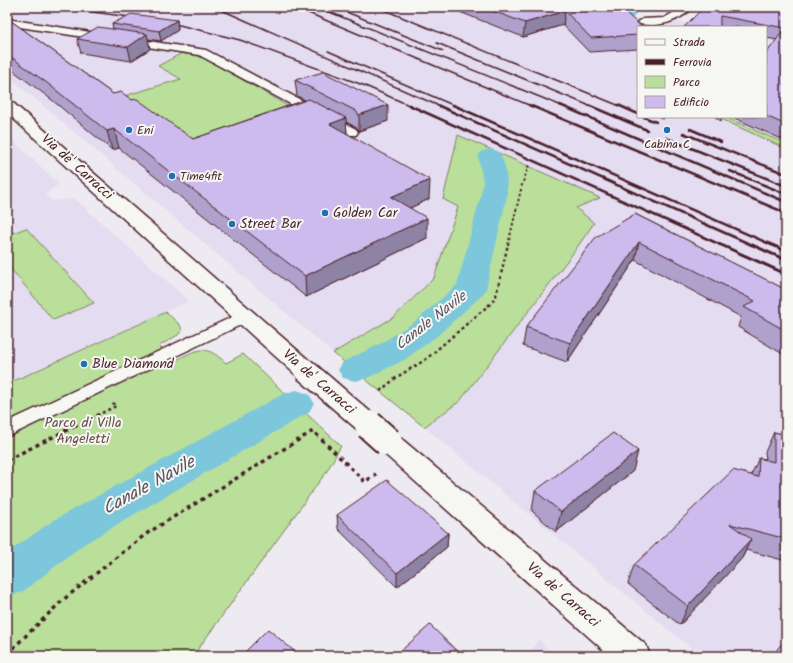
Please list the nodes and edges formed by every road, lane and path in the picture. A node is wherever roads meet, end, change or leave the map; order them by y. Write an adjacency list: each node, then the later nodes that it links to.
1 (689, 7): 3 (lane)
2 (7, 22): 5 (lane)
3 (643, 22)
4 (7, 105): 7 (street, Via de' Carracci)
5 (352, 132)
6 (529, 165): 8 (path)
7 (245, 316): 9 (lane); 12 (street, Via de' Carracci, bridge)
8 (380, 391)
9 (7, 430)
10 (376, 474): 11 (path)
11 (7, 654)
12 (634, 656)

